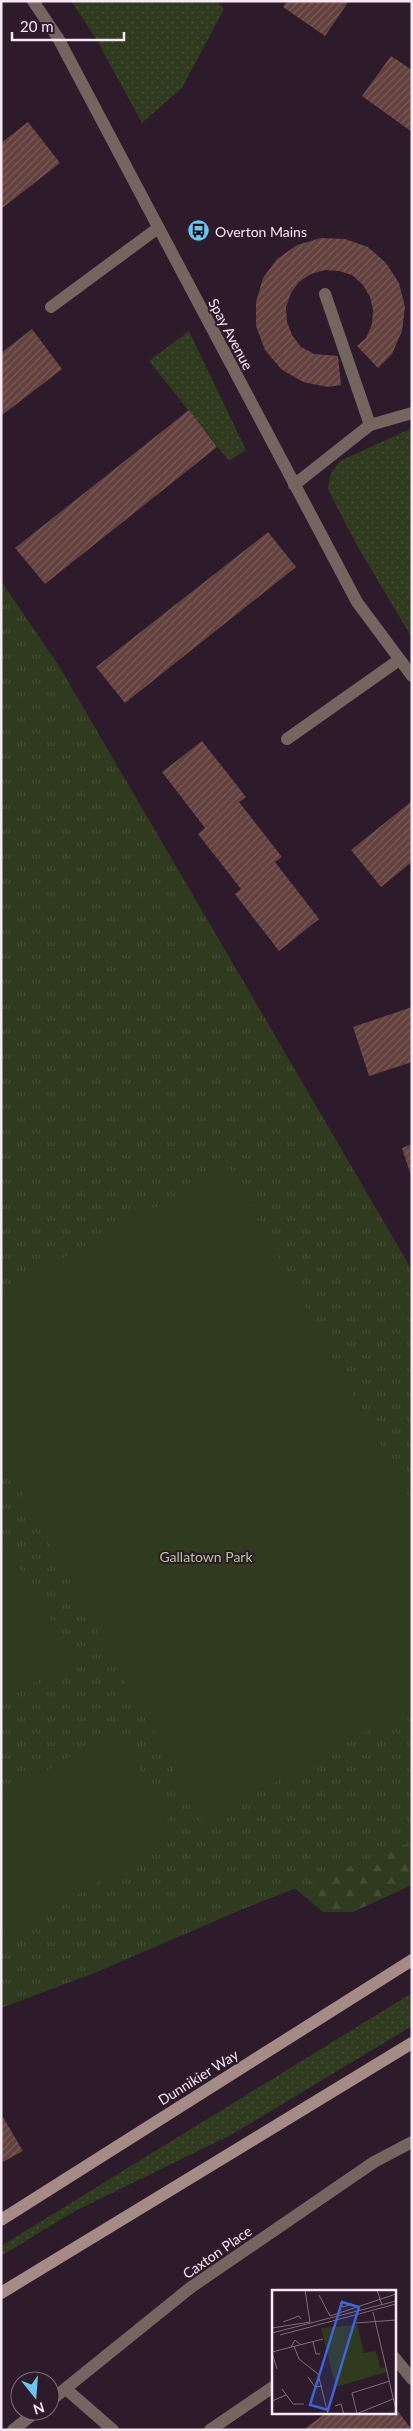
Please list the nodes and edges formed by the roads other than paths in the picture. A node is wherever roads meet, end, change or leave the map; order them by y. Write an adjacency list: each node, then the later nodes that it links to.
1 (32, 1): 2 (street, Spay Avenue)
2 (158, 228): 4 (street); 7 (street, Spay Avenue)
3 (325, 294): 6 (street)
4 (51, 307)
5 (412, 413): 6 (street)
6 (370, 425): 7 (street)
7 (294, 485): 8 (street, Spay Avenue)
8 (399, 660): 9 (street, Spay Avenue); 10 (street)
9 (412, 676)
10 (287, 739)
11 (412, 1960): 14 (main road, Dunnikier Way)
12 (412, 2043): 15 (main road)
13 (412, 2142): 19 (street, Caxton Place)
14 (1, 2220)
15 (1, 2293)
16 (396, 2359): 17 (street)
17 (412, 2379)
18 (272, 2388): 24 (street)
19 (66, 2389): 20 (street, Caxton Place); 23 (street)
20 (60, 2394)
21 (25, 2421): 22 (street)
22 (13, 2430)
23 (113, 2430)
24 (210, 2430)

